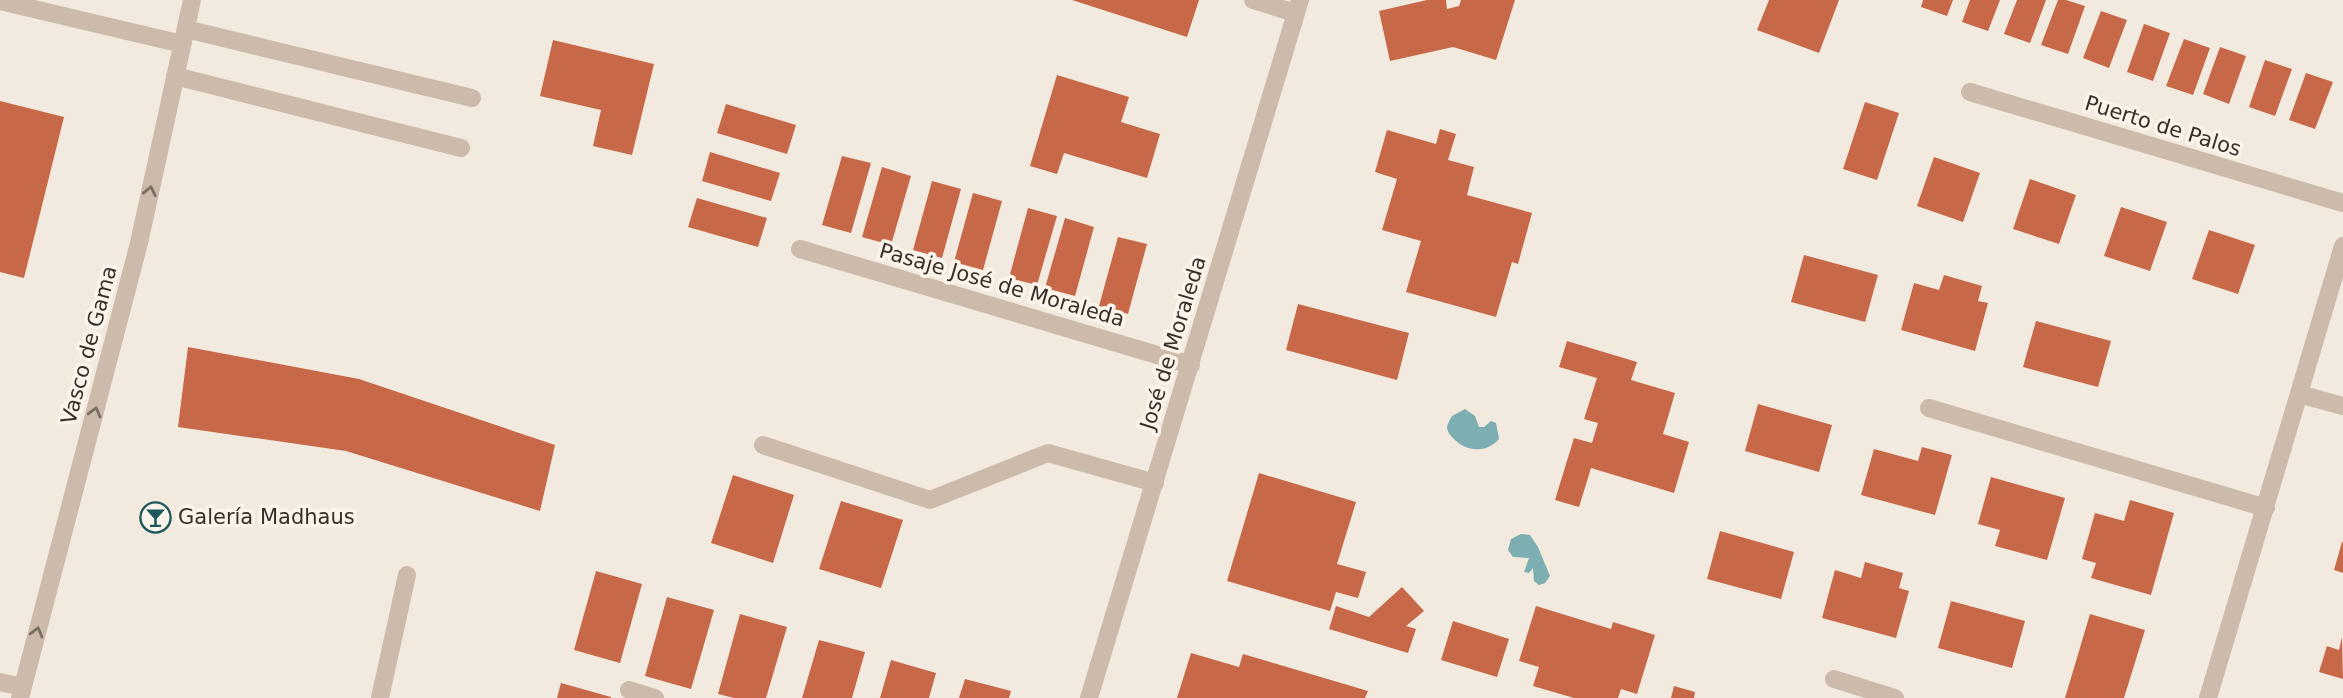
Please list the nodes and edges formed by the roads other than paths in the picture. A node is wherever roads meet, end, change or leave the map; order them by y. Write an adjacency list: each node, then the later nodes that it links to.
1 (192, 0): 5 (street, Vasco de Gama)
2 (1253, 0): 4 (street)
3 (0, 1): 5 (street)
4 (1297, 7): 13 (street, José de Moraleda)
5 (184, 36): 6 (street, Vasco de Gama); 8 (street)
6 (175, 76): 9 (street); 24 (street, Vasco de Gama, one-way to 6)
7 (1970, 92): 10 (street, Puerto de Palos)
8 (472, 98)
9 (461, 148)
10 (2343, 203)
11 (2343, 246): 14 (street)
12 (800, 249): 13 (street, Pasaje José de Moraleda)
13 (1191, 365): 18 (street, José de Moraleda)
14 (2300, 394): 15 (street); 19 (street)
15 (2343, 406)
16 (1929, 408): 19 (street)
17 (763, 445): 18 (street)
18 (1155, 484): 27 (street, José de Moraleda)
19 (2266, 508): 29 (street)
20 (407, 575): 25 (street)
21 (1834, 679): 28 (street)
22 (0, 682): 24 (street)
23 (629, 690): 26 (street)
24 (21, 692)
25 (380, 698)
26 (655, 698)
27 (1090, 698)
28 (1895, 698)
29 (2208, 698)

